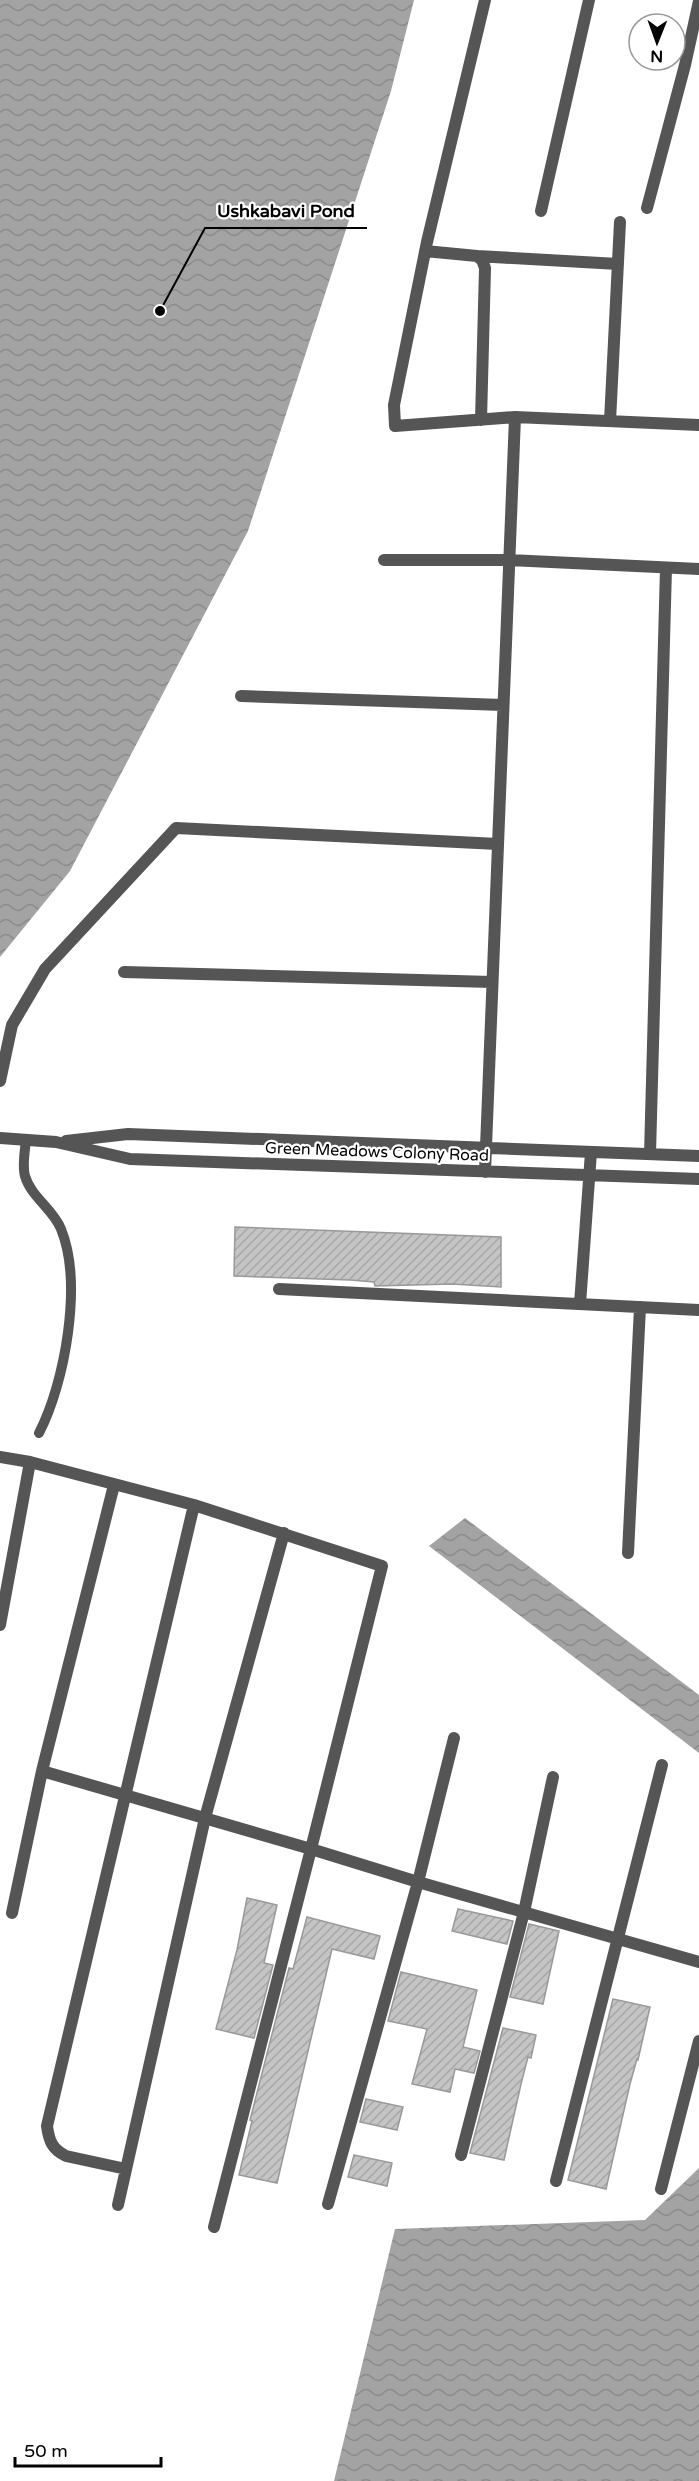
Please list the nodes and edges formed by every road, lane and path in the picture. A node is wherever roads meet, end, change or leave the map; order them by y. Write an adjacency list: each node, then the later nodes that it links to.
1 (485, 0): 7 (street)
2 (589, 0): 5 (street)
3 (699, 1): 4 (street)
4 (647, 208)
5 (541, 211)
6 (620, 222): 9 (street)
7 (425, 251): 8 (street); 11 (street)
8 (477, 256): 9 (street); 11 (street)
9 (618, 264): 12 (street)
10 (515, 417): 11 (street); 12 (street); 15 (street)
11 (482, 420)
12 (610, 421): 13 (street)
13 (699, 425)
14 (384, 560): 15 (street)
15 (509, 560): 16 (street); 19 (street)
16 (666, 568): 17 (street); 29 (street)
17 (699, 569)
18 (241, 696): 19 (street)
19 (503, 705): 20 (street)
20 (498, 844): 22 (street); 23 (street)
21 (124, 972): 22 (street)
22 (492, 982): 27 (street)
23 (0, 1081)
24 (0, 1138): 25 (street, Green Meadows Colony Road)
25 (26, 1140): 26 (street, Green Meadows Colony Road); 38 (lane)
26 (56, 1142): 27 (street, Green Meadows Colony Road); 31 (street, Green Meadows Colony Road)
27 (486, 1148): 28 (street, Green Meadows Colony Road); 31 (street)
28 (591, 1152): 29 (street, Green Meadows Colony Road); 32 (street)
29 (650, 1154): 30 (street, Green Meadows Colony Road)
30 (699, 1156)
31 (485, 1172): 32 (street, Green Meadows Colony Road)
32 (590, 1176): 33 (street, Green Meadows Colony Road); 35 (street)
33 (699, 1179)
34 (279, 1289): 35 (street)
35 (580, 1304): 36 (street)
36 (640, 1307): 37 (street); 44 (street)
37 (699, 1310)
38 (39, 1433)
39 (0, 1457): 40 (street)
40 (30, 1462): 41 (street); 45 (street)
41 (114, 1485): 42 (street); 48 (street)
42 (194, 1505): 43 (street); 50 (street)
43 (285, 1533): 51 (street); 52 (street)
44 (628, 1553)
45 (0, 1625)
46 (454, 1738): 53 (street)
47 (662, 1765): 56 (street)
48 (42, 1771): 50 (street); 55 (street)
49 (553, 1777): 54 (street)
50 (127, 1795): 51 (street); 60 (street)
51 (205, 1818): 52 (street); 60 (street)
52 (311, 1849): 53 (street); 65 (street)
53 (418, 1882): 54 (street); 63 (street)
54 (524, 1912): 56 (street); 59 (street)
55 (12, 1913)
56 (616, 1939): 57 (street); 61 (street)
57 (699, 1962)
58 (699, 2041): 62 (street)
59 (461, 2155)
60 (126, 2169): 64 (street)
61 (556, 2181)
62 (661, 2189)
63 (328, 2204)
64 (118, 2205)
65 (214, 2227)

